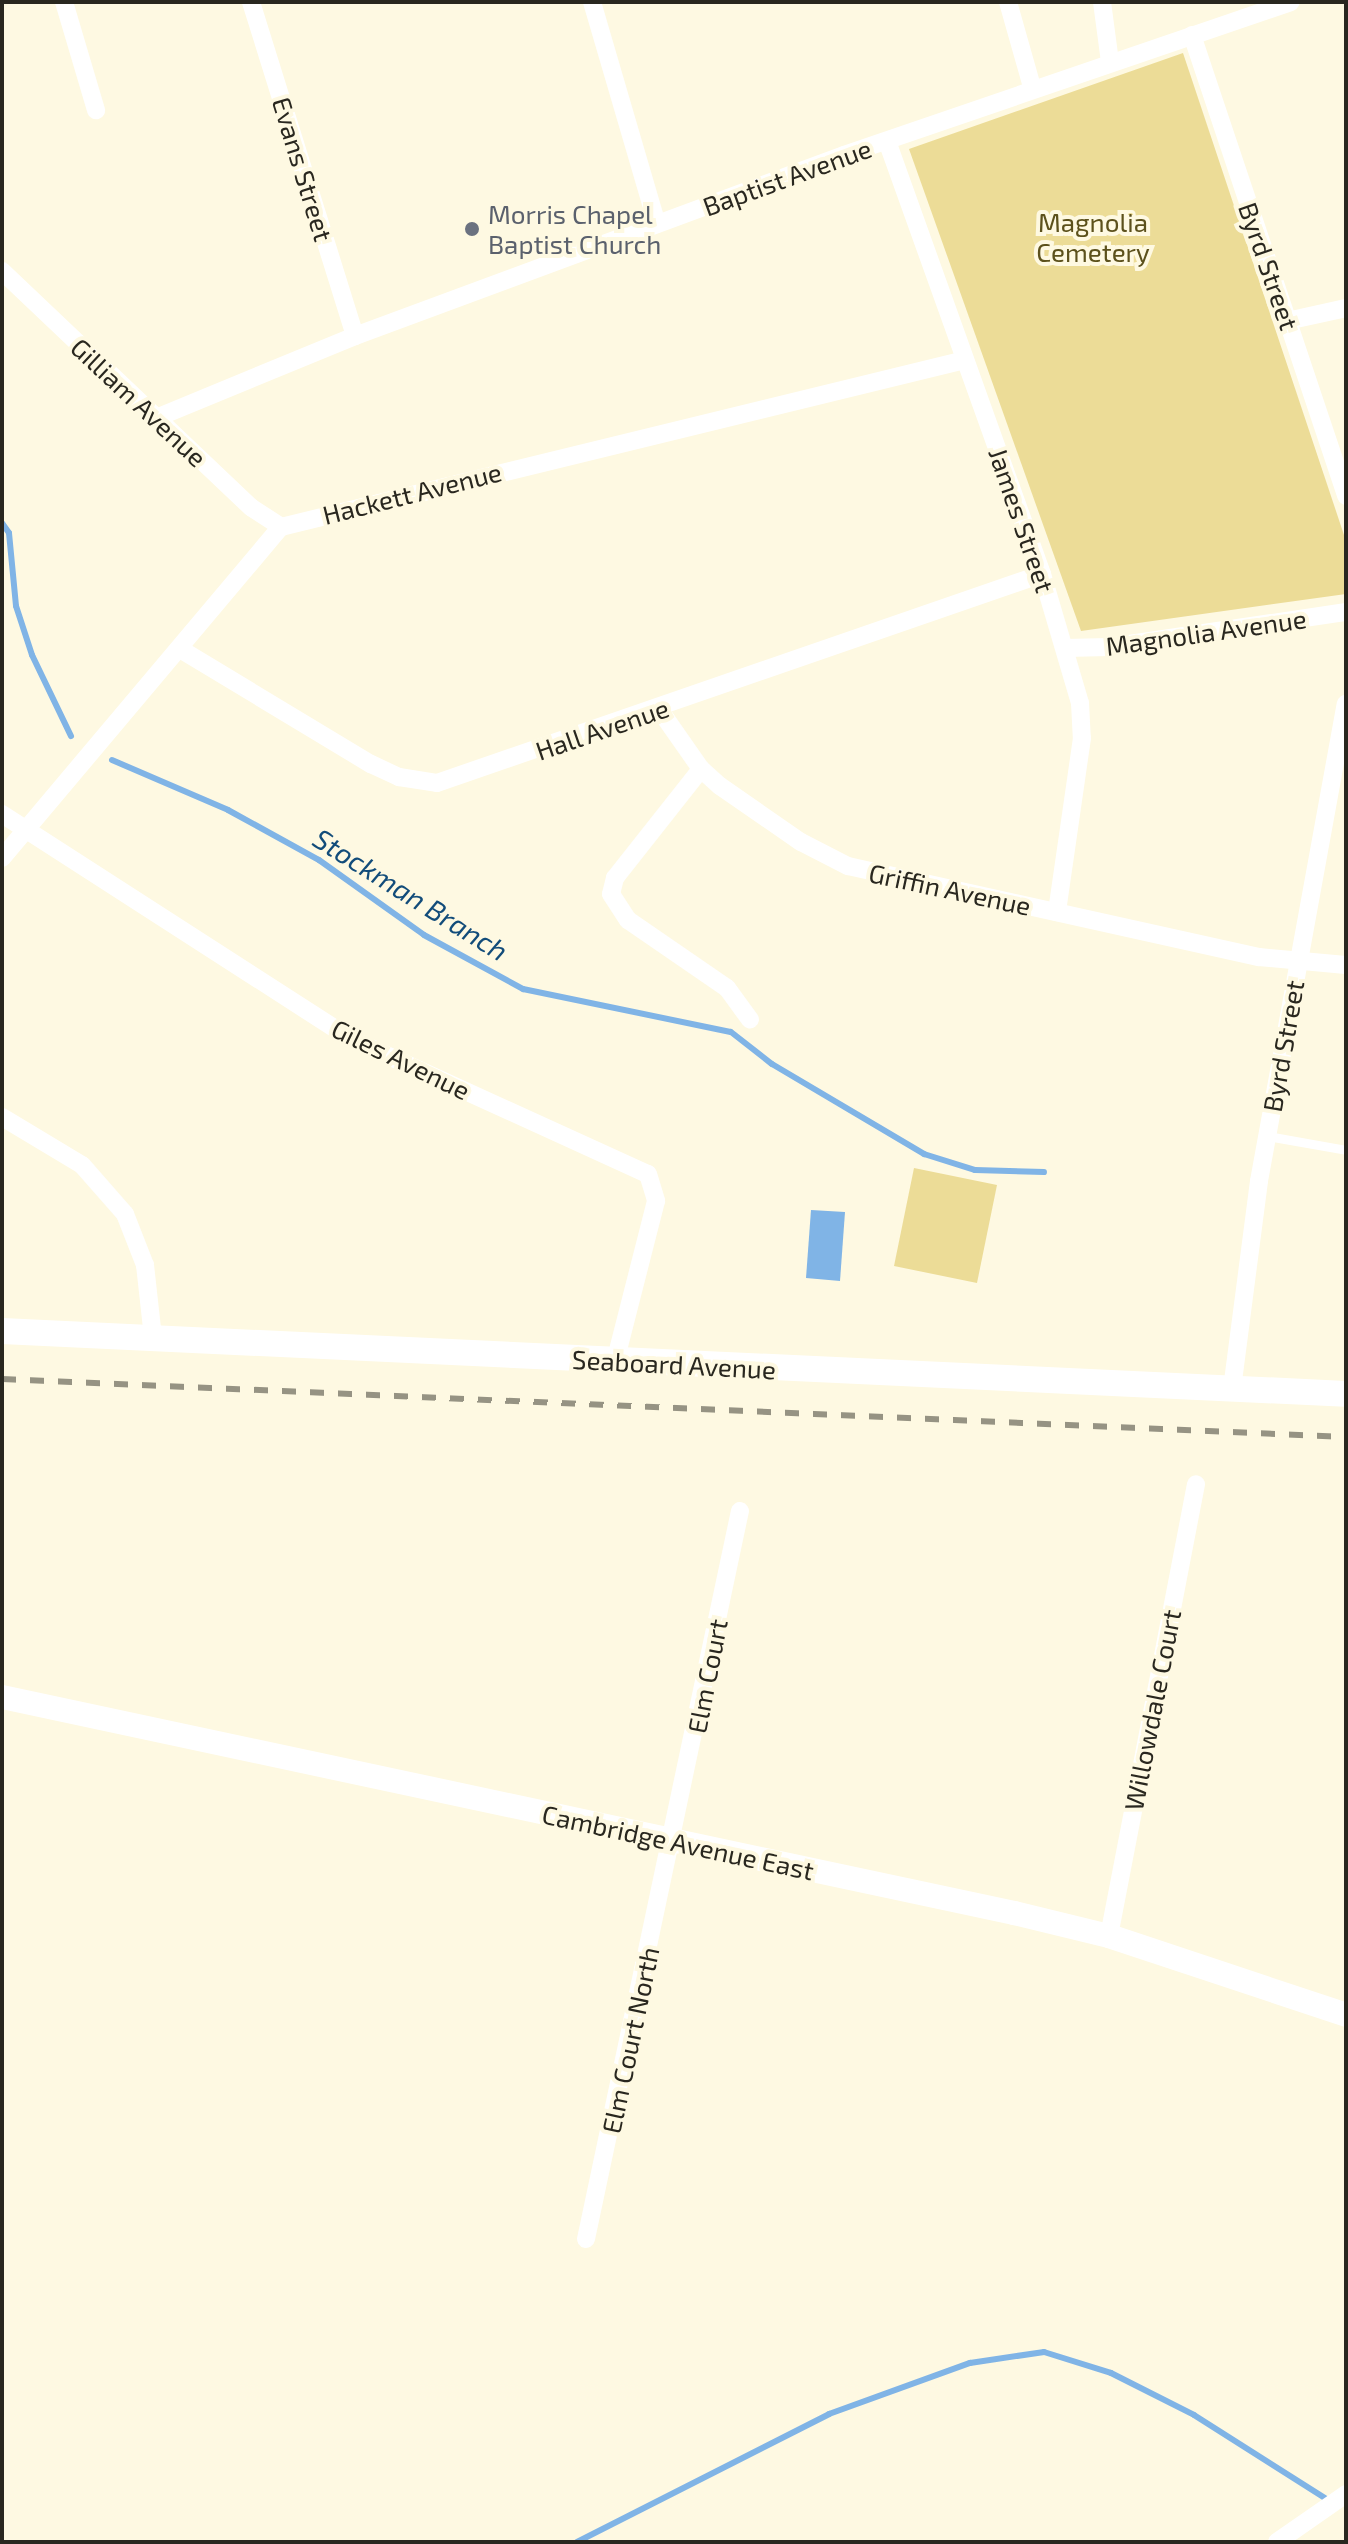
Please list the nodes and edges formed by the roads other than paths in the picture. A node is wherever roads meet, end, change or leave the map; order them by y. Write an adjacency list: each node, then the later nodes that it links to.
1 (64, 2): 10 (street)
2 (251, 2): 16 (street, Evans Street)
3 (592, 2): 12 (street)
4 (1008, 2): 9 (street)
5 (1102, 2): 8 (street)
6 (1290, 2): 7 (street, Baptist Avenue)
7 (1192, 35): 8 (street, Baptist Avenue); 15 (street, Byrd Street)
8 (1110, 62): 9 (street, Baptist Avenue)
9 (1032, 87): 11 (street, Baptist Avenue)
10 (96, 110)
11 (887, 141): 12 (street, Baptist Avenue); 17 (street, James Street)
12 (657, 224): 16 (street, Baptist Avenue)
13 (2, 271): 18 (street, Gilliam Avenue)
14 (1346, 308): 15 (street)
15 (1287, 321): 19 (street, Byrd Street)
16 (355, 336): 18 (street, Baptist Avenue)
17 (965, 360): 20 (street, Hackett Avenue); 21 (street, James Street)
18 (156, 418): 20 (street, Gilliam Avenue)
19 (1346, 496)
20 (281, 527): 24 (street)
21 (1042, 574): 23 (street, James Street); 26 (street, Hall Avenue)
22 (1346, 612): 23 (street, Magnolia Avenue)
23 (1065, 648): 31 (street, James Street)
24 (180, 649): 26 (street, Hall Avenue); 29 (street)
25 (1346, 704): 32 (street, Byrd Street)
26 (659, 709): 27 (street, Griffin Avenue)
27 (701, 769): 31 (street, Griffin Avenue); 34 (street)
28 (2, 814): 29 (street, Giles Avenue)
29 (28, 828): 30 (street); 40 (street, Giles Avenue)
30 (2, 858)
31 (1057, 912): 32 (street, Griffin Avenue)
32 (1298, 961): 33 (street, Griffin Avenue); 36 (street, Byrd Street)
33 (1346, 965)
34 (750, 1020)
35 (2, 1117): 39 (street)
36 (1267, 1136): 37 (lane); 41 (street, Byrd Street)
37 (1346, 1150)
38 (2, 1331): 39 (main road, Seaboard Avenue)
39 (153, 1337): 40 (main road, Seaboard Avenue)
40 (615, 1362): 41 (main road, Seaboard Avenue)
41 (1232, 1389): 42 (main road, Seaboard Avenue)
42 (1346, 1394)
43 (1196, 1484): 47 (street, Willowdale Court)
44 (740, 1511): 46 (street, Elm Court)
45 (2, 1697): 46 (street, Cambridge Avenue East)
46 (674, 1841): 47 (street, Cambridge Avenue East); 49 (street, Elm Court North)
47 (1109, 1936): 48 (street, Cambridge Avenue East)
48 (1346, 2015)
49 (586, 2239)
50 (1346, 2494): 51 (street)
51 (1277, 2542)

